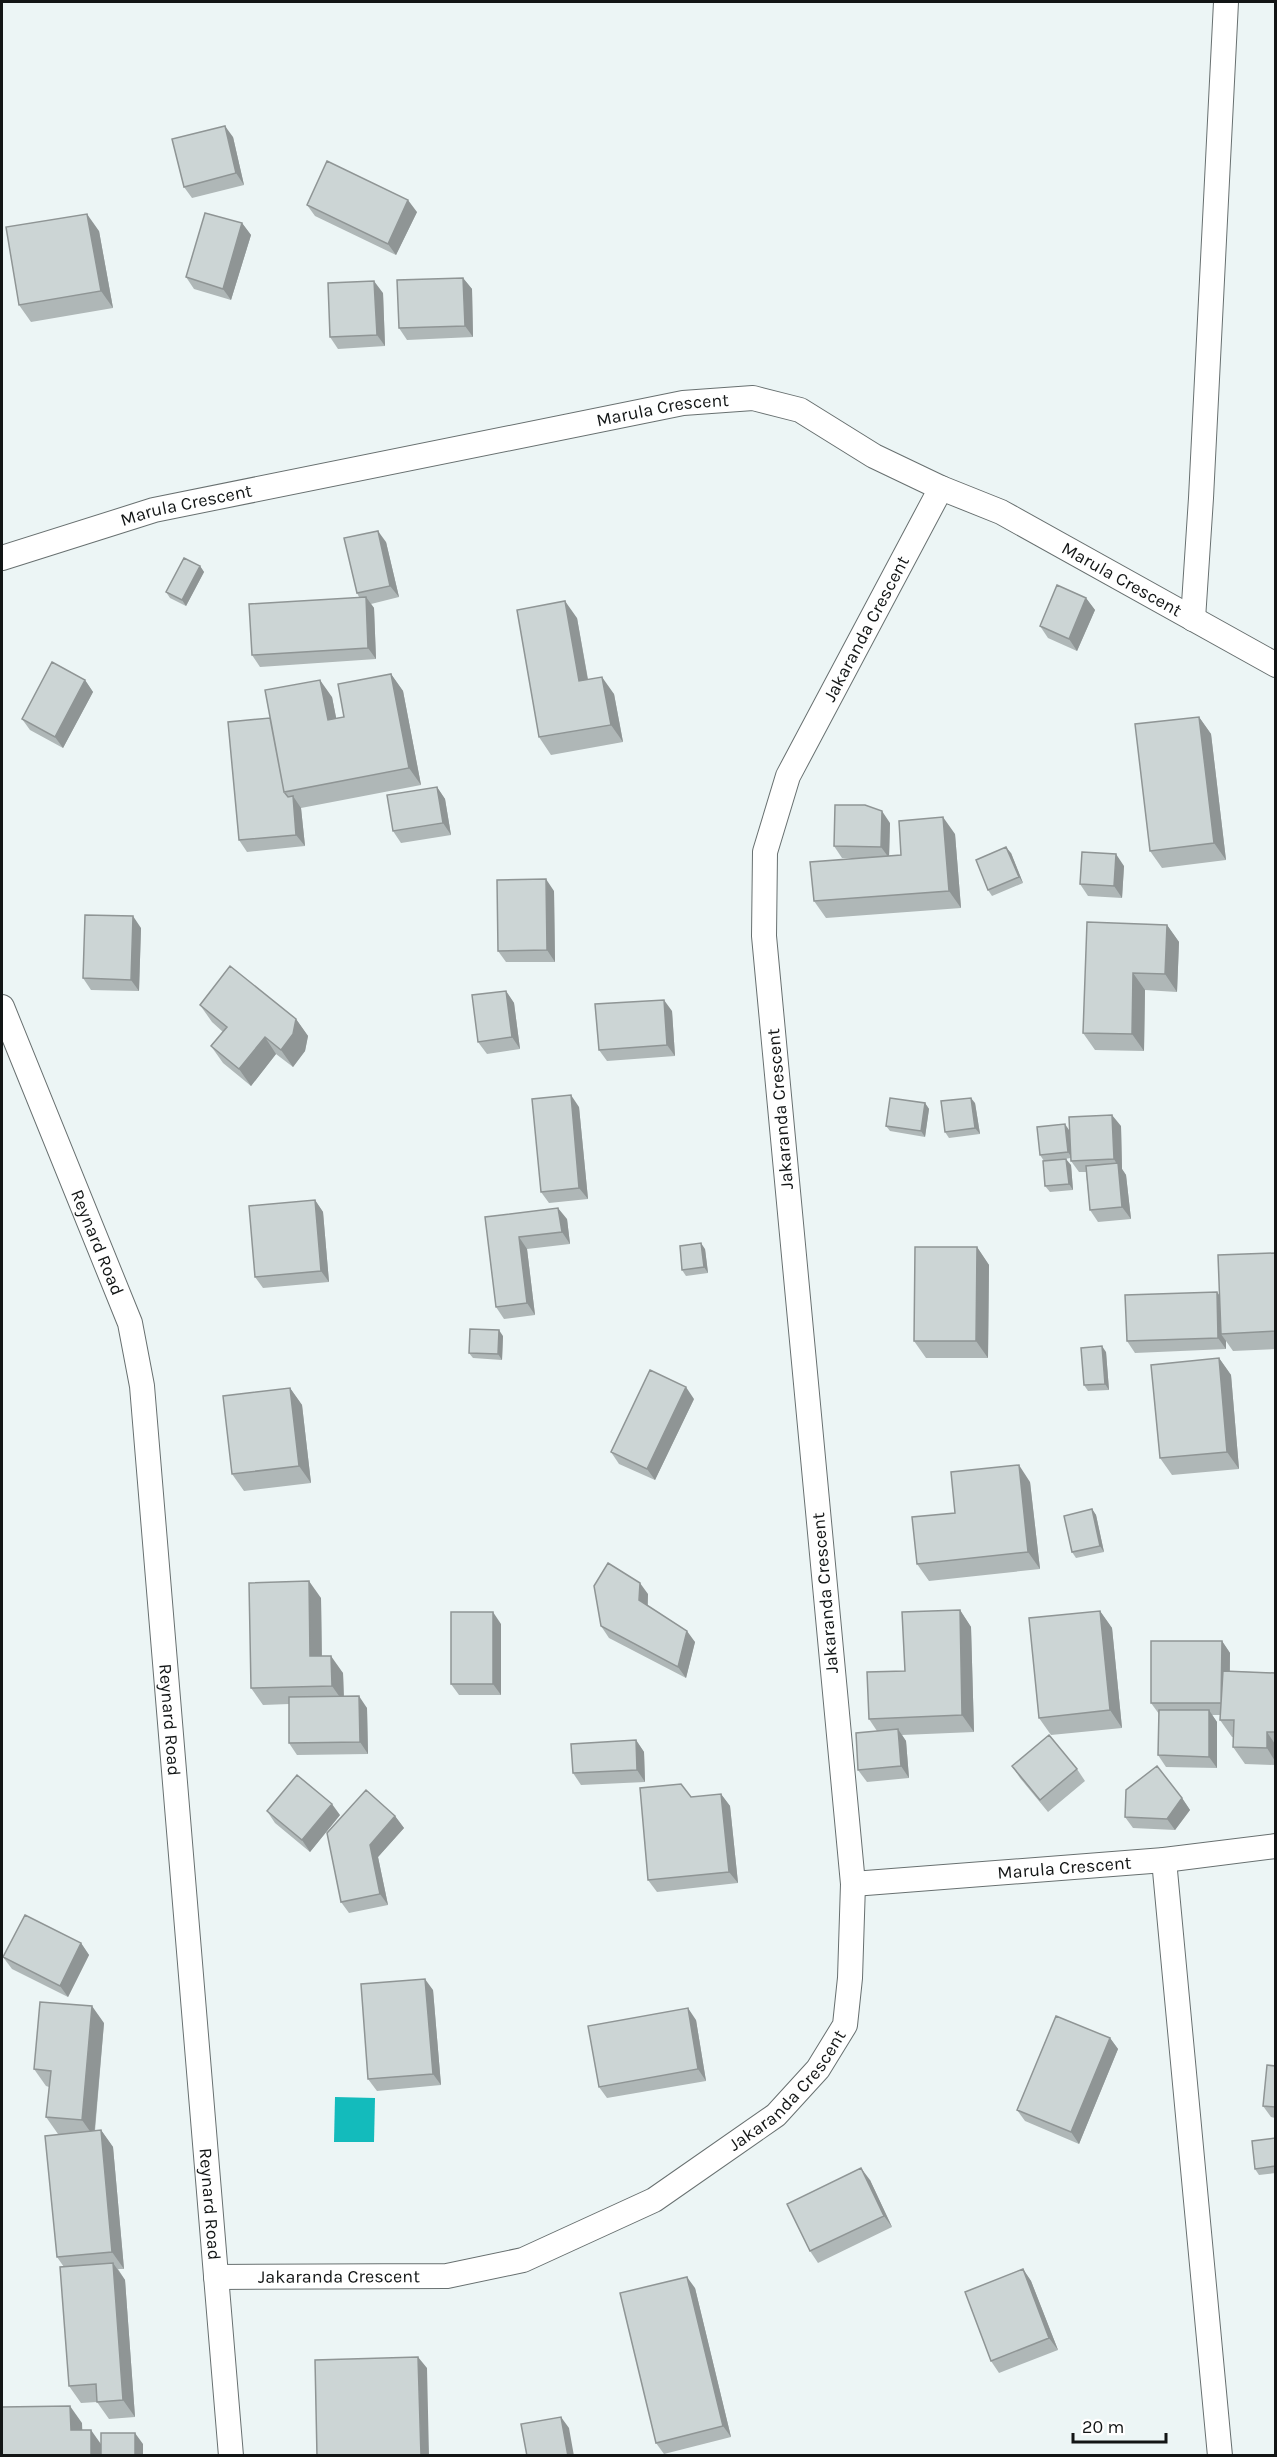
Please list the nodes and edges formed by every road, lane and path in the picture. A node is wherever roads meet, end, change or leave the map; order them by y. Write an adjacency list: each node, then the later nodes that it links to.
1 (1226, 2): 4 (street)
2 (941, 488): 3 (street, Marula Crescent); 4 (street, Marula Crescent); 9 (street, Jakaranda Crescent)
3 (2, 558)
4 (1193, 619): 5 (street, Marula Crescent)
5 (1275, 665)
6 (2, 1007): 10 (street, Reynard Road)
7 (1275, 1846): 8 (street, Marula Crescent)
8 (1164, 1860): 9 (street, Marula Crescent); 12 (street)
9 (853, 1884): 10 (street, Jakaranda Crescent)
10 (216, 2277): 11 (street, Reynard Road)
11 (231, 2456)
12 (1220, 2456)

